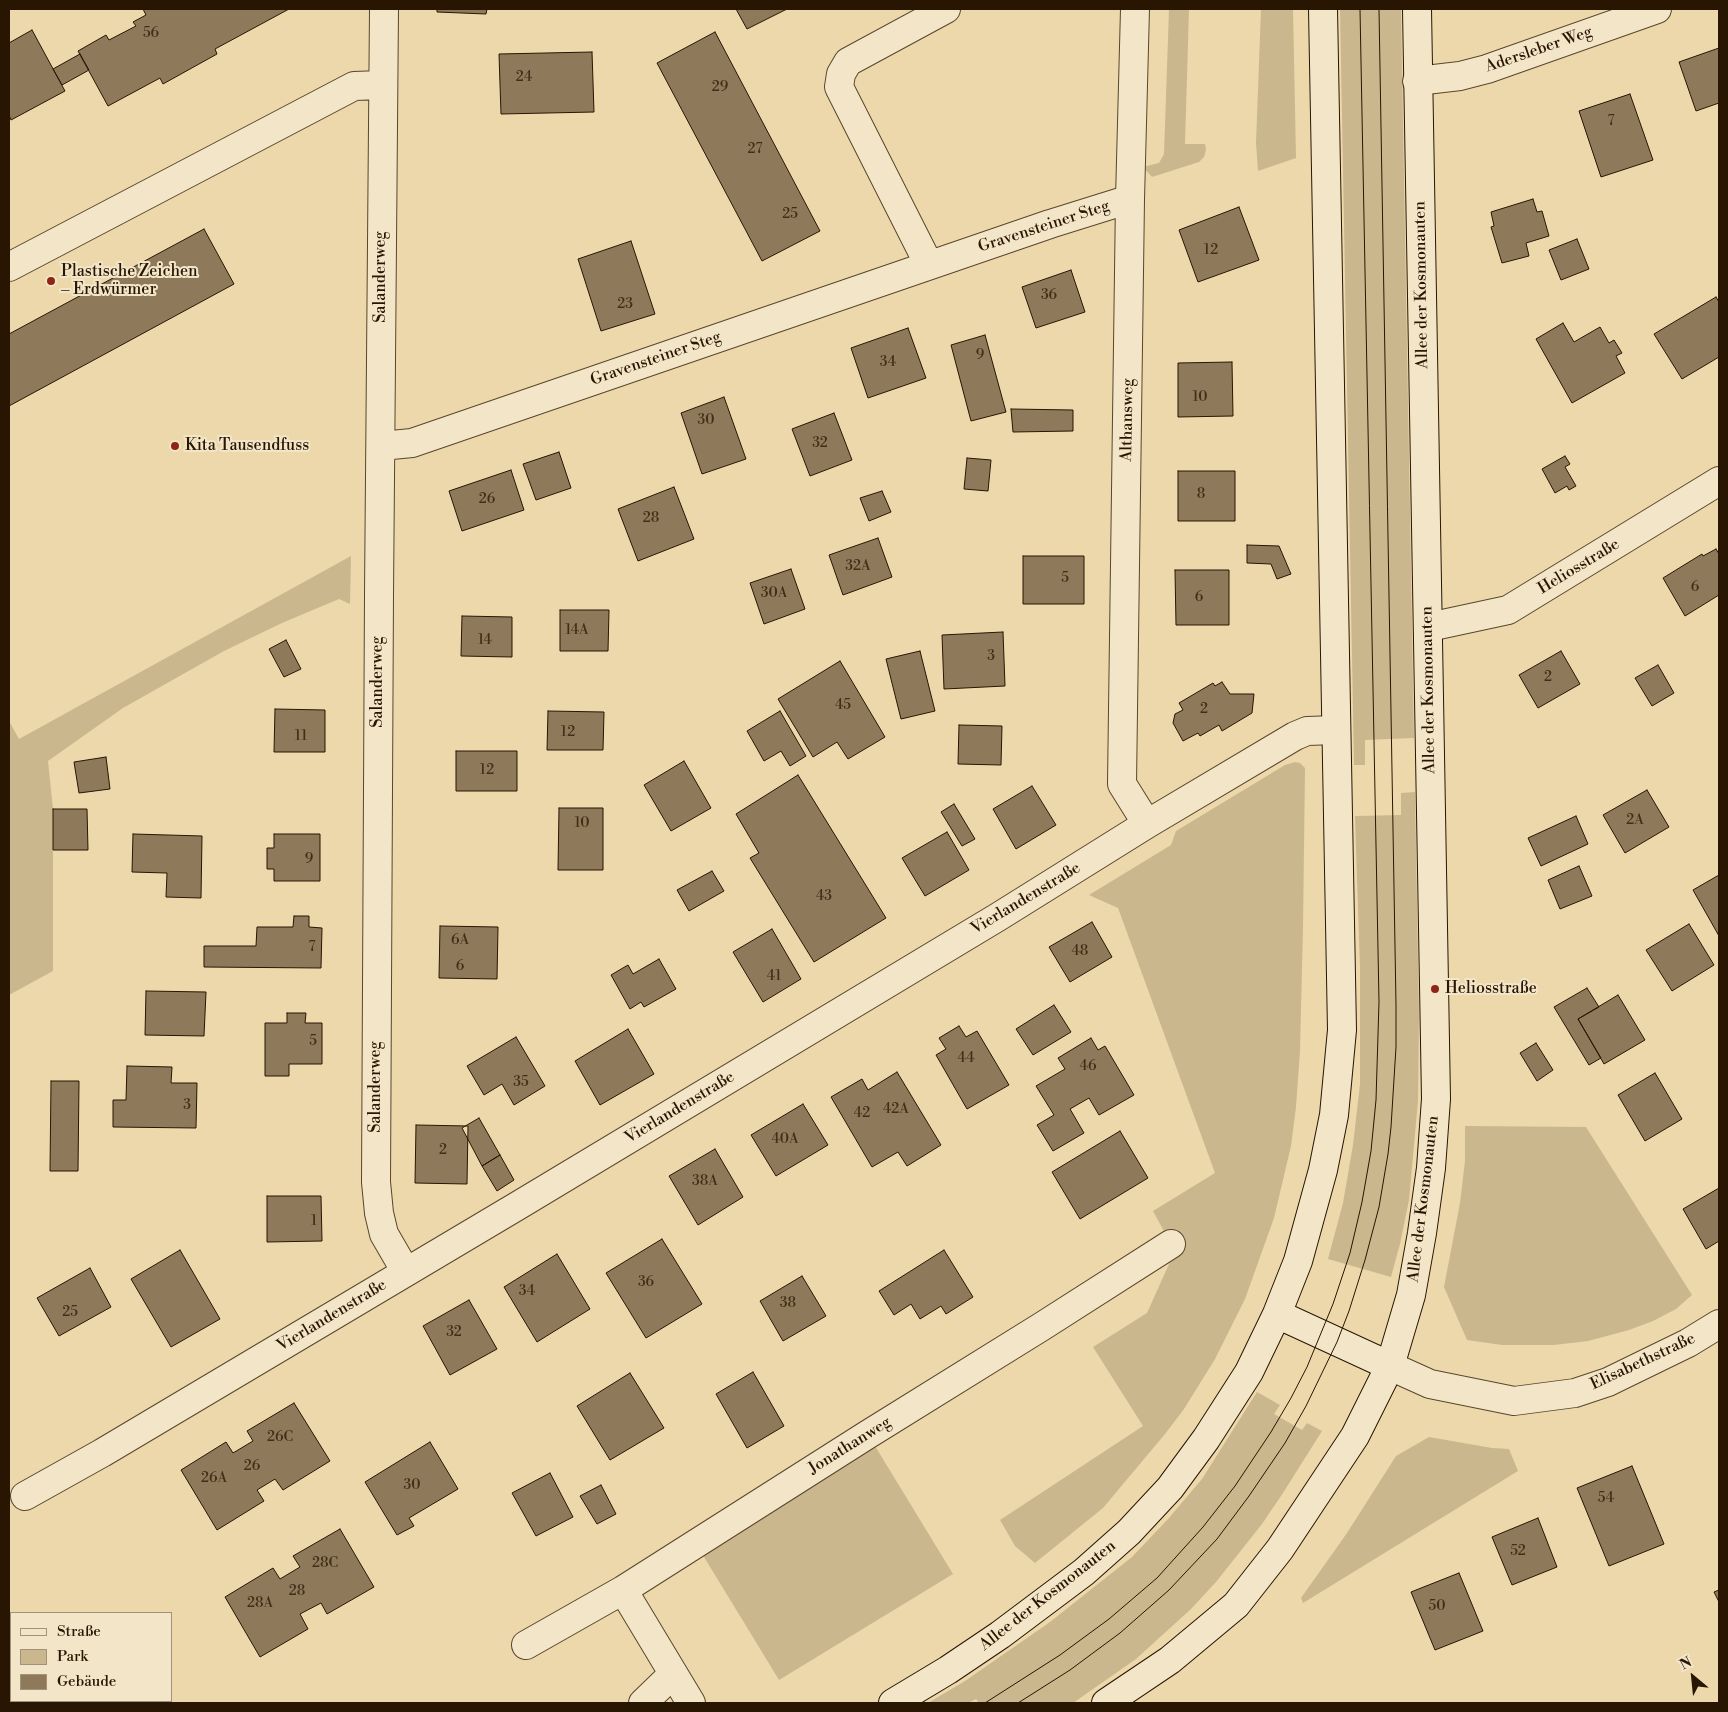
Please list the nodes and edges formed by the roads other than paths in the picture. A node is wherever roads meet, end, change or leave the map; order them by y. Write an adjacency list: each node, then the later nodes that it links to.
1 (384, 9): 8 (street, Salanderweg)
2 (946, 9): 11 (street)
3 (1135, 9): 9 (street, Althansweg)
4 (1323, 9): 15 (street, Allee der Kosmonauten)
5 (1417, 9): 7 (street, Allee der Kosmonauten)
6 (1658, 9): 7 (street, Adersleber Weg)
7 (1417, 81): 14 (street, Allee der Kosmonauten)
8 (382, 85): 10 (street); 12 (street, Salanderweg)
9 (1130, 199): 11 (street, Gravensteiner Steg); 16 (street, Althansweg)
10 (10, 265)
11 (930, 265): 12 (street, Gravensteiner Steg)
12 (381, 446): 18 (street, Salanderweg)
13 (1719, 481): 14 (street, Heliosstraße)
14 (1428, 627): 21 (street, Allee der Kosmonauten)
15 (1336, 730): 16 (street, Vierlandenstraße); 19 (street, Allee der Kosmonauten)
16 (1147, 824): 18 (street, Vierlandenstraße)
17 (1171, 1244): 23 (street, Jonathanweg)
18 (406, 1272): 22 (street, Vierlandenstraße)
19 (1277, 1314): 21 (street); 28 (street, Allee der Kosmonauten)
20 (1719, 1324): 21 (street, Elisabethstraße)
21 (1390, 1366): 29 (street, Allee der Kosmonauten)
22 (25, 1496)
23 (624, 1590): 24 (street, Jonathanweg); 25 (street)
24 (526, 1645)
25 (673, 1674): 26 (street); 27 (street)
26 (643, 1703)
27 (691, 1703)
28 (893, 1703)
29 (1106, 1703)

